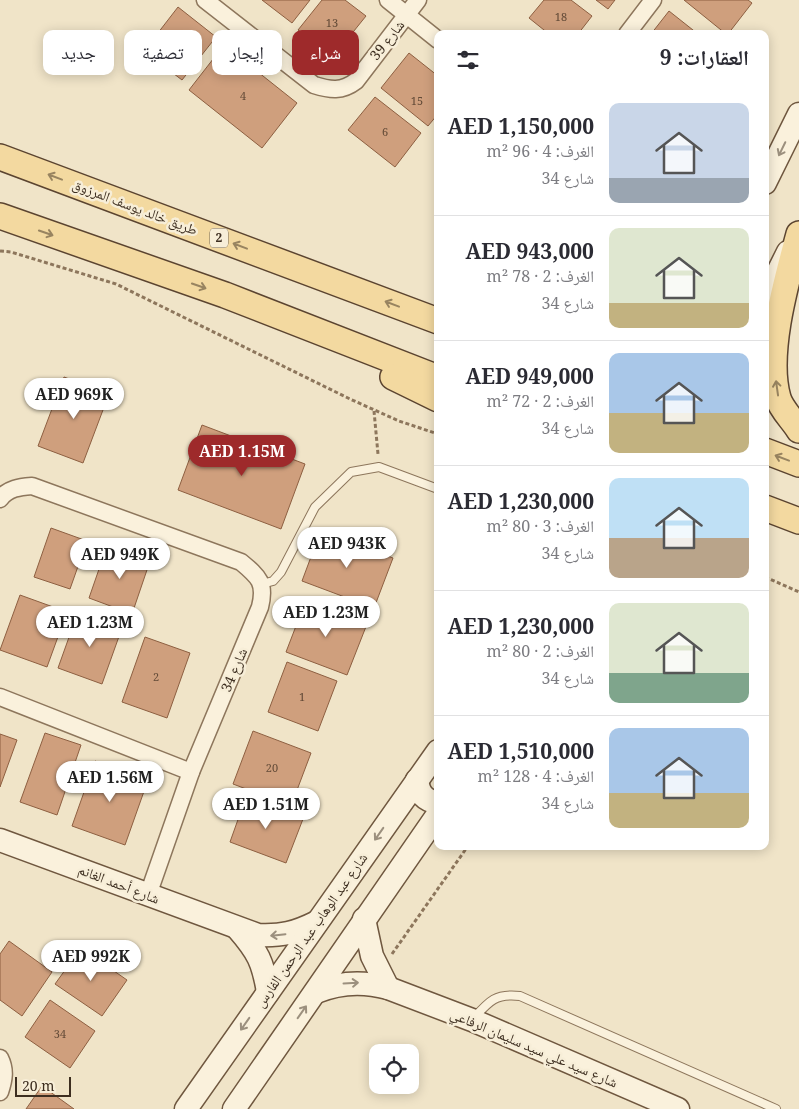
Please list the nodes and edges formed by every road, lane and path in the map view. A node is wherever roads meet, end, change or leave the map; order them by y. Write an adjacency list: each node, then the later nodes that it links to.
1 (205, 0): 5 (street, شارع 39)
2 (388, 0): 5 (street)
3 (418, 0): 5 (street, شارع 39)
4 (653, 0): 6 (street)
5 (407, 15): 7 (street)
6 (630, 30)
7 (434, 37)
8 (799, 114): 12 (street, one-way to 12)
9 (0, 153): 11 (main road)
10 (0, 157): 11 (main road, طريق خالد يوسف المرزوق / 2)
11 (32, 168): 18 (main road, طريق خالد يوسف المرزوق / 2, one-way to 11)
12 (769, 175)
13 (0, 216): 17 (main road, one-way to 17)
14 (799, 233): 16 (street); 22 (main road, one-way to 14)
15 (0, 251): 21 (path)
16 (769, 290)
17 (225, 295): 19 (main road); 20 (main road)
18 (434, 319)
19 (434, 376)
20 (434, 397)
21 (374, 410): 23 (path); 26 (path)
22 (799, 430)
23 (434, 433)
24 (769, 453): 25 (main road, one-way to 24)
25 (799, 464)
26 (379, 466): 27 (lane); 34 (lane)
27 (434, 487)
28 (0, 499): 34 (street)
29 (769, 510): 30 (main road)
30 (799, 522)
31 (769, 523): 32 (main road)
32 (799, 528)
33 (769, 579): 35 (path)
34 (262, 584): 38 (street, شارع 34)
35 (799, 592)
36 (0, 698): 38 (street)
37 (434, 757): 39 (street, شارع عبد الوهاب عبد الرحمن الفارس)
38 (191, 772): 46 (street, شارع 34)
39 (417, 780): 40 (street); 41 (street, شارع عبد الوهاب عبد الرحمن الفارس)
40 (434, 802)
41 (394, 813): 43 (street); 48 (street, شارع عبد الوهاب عبد الرحمن الفارس, one-way to 48)
42 (434, 820): 43 (street)
43 (423, 835): 47 (street)
44 (0, 840): 46 (street, شارع أحمد الغانم)
45 (465, 850): 50 (path)
46 (148, 895): 49 (street, شارع أحمد الغانم)
47 (364, 919): 51 (street); 53 (street)
48 (317, 922): 49 (street, شارع أحمد الغانم, one-way to 49); 52 (street, شارع عبد الوهاب عبد الرحمن الفارس)
49 (238, 929): 52 (street, شارع أحمد الغانم)
50 (390, 958)
51 (388, 988): 53 (street, شارع سيد علي سيد سليمان الرفاعي, one-way to 51); 54 (street, شارع سيد علي سيد سليمان الرفاعي)
52 (268, 992): 57 (street, شارع عبد الوهاب عبد الرحمن الفارس, one-way to 57)
53 (316, 992): 58 (street, one-way to 53)
54 (472, 1020): 59 (street, شارع سيد علي سيد سليمان الرفاعي); 60 (lane)
55 (0, 1058): 56 (street)
56 (0, 1092)
57 (186, 1109)
58 (234, 1109)
59 (678, 1109)
60 (776, 1109)

